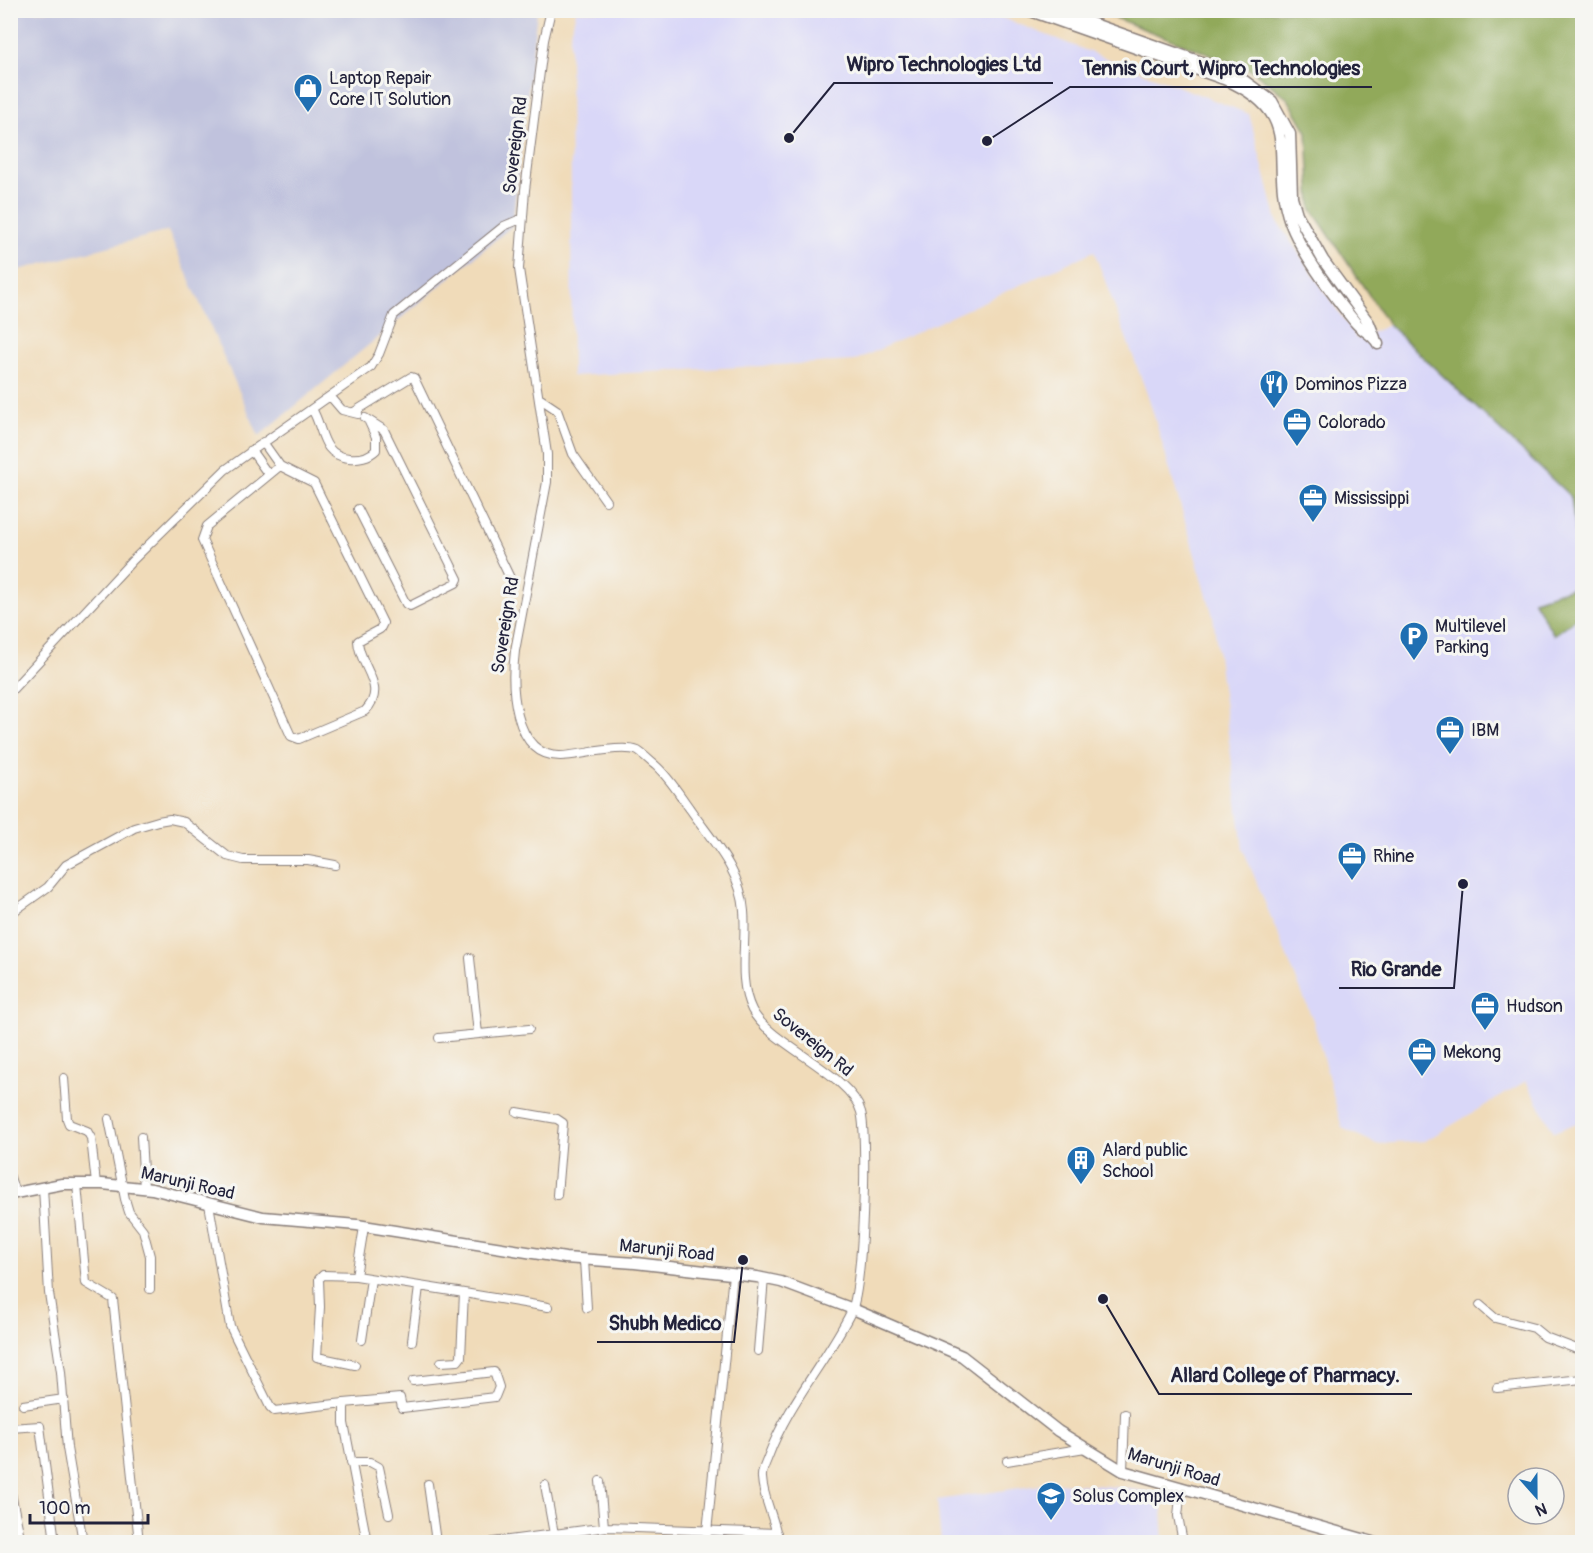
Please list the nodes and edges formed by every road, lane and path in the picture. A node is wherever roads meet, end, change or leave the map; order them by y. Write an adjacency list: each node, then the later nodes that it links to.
1 (550, 10): 4 (street, Sovereign Rd)
2 (1028, 10): 5 (street)
3 (1054, 10): 5 (street)
4 (523, 219): 7 (street); 8 (street, Sovereign Rd)
5 (1335, 286): 6 (street)
6 (1377, 341)
7 (330, 396): 9 (street); 10 (street)
8 (539, 398): 16 (street); 51 (street, Sovereign Rd)
9 (312, 409): 11 (street); 12 (street)
10 (354, 412): 11 (street); 18 (street)
11 (365, 418): 17 (street)
12 (263, 442): 13 (street); 14 (street)
13 (251, 450): 15 (street); 19 (street)
14 (280, 466): 15 (street); 15 (street)
15 (268, 474)
16 (606, 501)
17 (358, 509)
18 (511, 580)
19 (10, 692)
20 (335, 866): 21 (street)
21 (10, 914)
22 (470, 958): 24 (street)
23 (529, 1029): 24 (street)
24 (478, 1034): 25 (street)
25 (439, 1038)
26 (64, 1078): 32 (street)
27 (517, 1112): 37 (street)
28 (109, 1119): 33 (street)
29 (141, 1137): 35 (street)
30 (10, 1177): 36 (street)
31 (77, 1184): 32 (street, Marunji Road); 34 (street, Marunji Road); 85 (street)
32 (96, 1184): 33 (street, Marunji Road)
33 (122, 1186): 35 (street, Marunji Road); 46 (street)
34 (43, 1187): 36 (street, Marunji Road); 61 (street)
35 (144, 1188): 38 (street, Marunji Road)
36 (13, 1193)
37 (557, 1196)
38 (209, 1204): 39 (street, Marunji Road); 62 (street)
39 (364, 1227): 40 (street, Marunji Road); 42 (street)
40 (584, 1260): 41 (street, Marunji Road); 50 (street)
41 (733, 1274): 43 (street, Marunji Road); 77 (street)
42 (356, 1276): 44 (street); 57 (street)
43 (764, 1278): 51 (street, Marunji Road); 54 (street)
44 (371, 1279): 45 (street); 52 (street)
45 (419, 1287): 47 (street); 53 (street)
46 (150, 1289)
47 (464, 1293): 49 (street); 56 (street)
48 (1480, 1305): 55 (street)
49 (548, 1307)
50 (587, 1308)
51 (853, 1309): 66 (street, Marunji Road); 79 (street, Sovereign Rd)
52 (362, 1340)
53 (412, 1341)
54 (758, 1351)
55 (1582, 1351)
56 (441, 1362)
57 (355, 1365)
58 (1582, 1379): 60 (street)
59 (413, 1381): 62 (street)
60 (1497, 1388)
61 (64, 1399): 63 (street); 84 (street)
62 (344, 1403): 68 (street)
63 (23, 1405)
64 (1125, 1414): 69 (street)
65 (10, 1428): 83 (street)
66 (1085, 1448): 67 (street); 69 (street, Marunji Road)
67 (1007, 1461)
68 (351, 1462): 75 (street); 86 (street)
69 (1123, 1471): 74 (street, Marunji Road)
70 (600, 1481): 76 (street)
71 (428, 1484): 87 (street)
72 (545, 1485): 78 (street)
73 (10, 1488): 82 (street)
74 (1181, 1488): 90 (street); 91 (street, Marunji Road)
75 (389, 1514)
76 (604, 1527): 77 (street); 78 (street)
77 (708, 1532): 79 (street); 89 (street)
78 (554, 1534): 80 (street)
79 (777, 1538)
80 (542, 1539): 81 (street)
81 (516, 1541): 88 (street)
82 (21, 1542)
83 (55, 1542)
84 (83, 1542)
85 (139, 1542)
86 (367, 1542)
87 (436, 1542)
88 (493, 1542)
89 (706, 1542)
90 (1183, 1542)
91 (1373, 1542)

